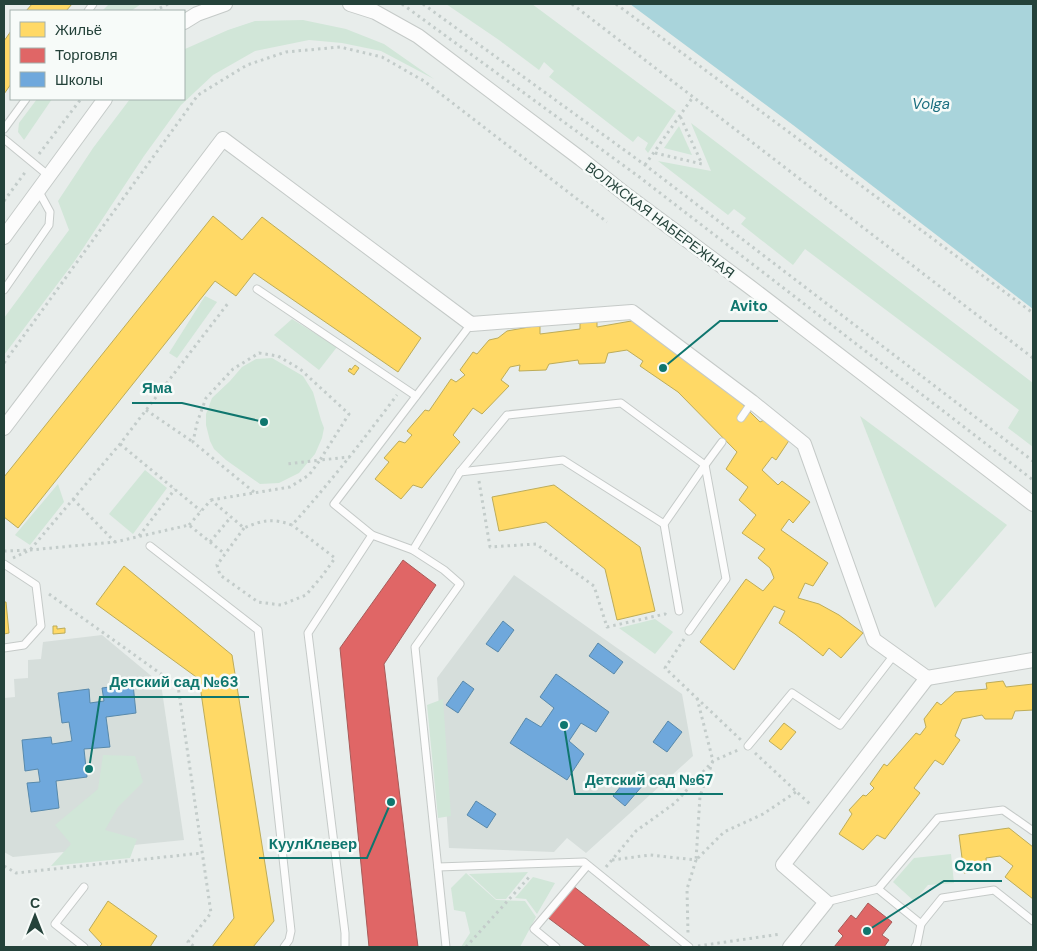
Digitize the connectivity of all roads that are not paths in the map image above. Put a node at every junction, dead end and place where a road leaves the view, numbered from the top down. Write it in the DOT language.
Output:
graph roads {
  1 [pos="225,4"];
  2 [pos="350,4"];
  3 [pos="185,21"];
  4 [pos="25,100"];
  5 [pos="104,100"];
  6 [pos="4,129"];
  7 [pos="4,139"];
  8 [pos="49,176"];
  9 [pos="38,190"];
  10 [pos="4,237"];
  11 [pos="257,289"];
  12 [pos="4,290"];
  13 [pos="472,324"];
  14 [pos="416,396"];
  15 [pos="752,402"];
  16 [pos="741,418"];
  17 [pos="4,428"];
  18 [pos="722,442"];
  19 [pos="705,465"];
  20 [pos="460,472"];
  21 [pos="1033,504"];
  22 [pos="664,524"];
  23 [pos="372,536"];
  24 [pos="150,546"];
  25 [pos="413,550"];
  26 [pos="4,564"];
  27 [pos="679,611"];
  28 [pos="689,631"];
  29 [pos="4,648"];
  30 [pos="894,655"];
  31 [pos="1033,660"];
  32 [pos="927,678"];
  33 [pos="748,746"];
  34 [pos="1033,831"];
  35 [pos="587,866"];
  36 [pos="438,868"];
  37 [pos="84,887"];
  38 [pos="878,889"];
  39 [pos="826,902"];
  40 [pos="1033,921"];
  41 [pos="922,924"];
  42 [pos="84,947"];
  43 [pos="284,947"];
  44 [pos="345,947"];
  45 [pos="446,947"];
  46 [pos="556,947"];
  47 [pos="689,947"];
  48 [pos="790,947"];
  49 [pos="915,947"];
  1 -- 3 [label="street"];
  2 -- 21 [label="street, ВОЛЖСКАЯ НАБЕРЕЖНАЯ"];
  4 -- 6 [label="lane"];
  5 -- 8 [label="street"];
  7 -- 8 [label="lane"];
  8 -- 9 [label="street"];
  9 -- 10 [label="street"];
  9 -- 12 [label="lane"];
  11 -- 14 [label="lane"];
  13 -- 14 [label="lane"];
  13 -- 15 [label="street"];
  13 -- 17 [label="street"];
  14 -- 23 [label="lane"];
  15 -- 16 [label="lane"];
  15 -- 30 [label="street"];
  18 -- 19 [label="lane"];
  19 -- 20 [label="lane"];
  19 -- 22 [label="lane"];
  19 -- 28 [label="lane"];
  20 -- 22 [label="lane"];
  20 -- 25 [label="lane"];
  22 -- 27 [label="lane"];
  23 -- 25 [label="lane"];
  23 -- 44 [label="lane"];
  24 -- 43 [label="lane"];
  25 -- 36 [label="lane"];
  26 -- 29 [label="lane"];
  30 -- 32 [label="street"];
  30 -- 33 [label="lane"];
  31 -- 32 [label="street"];
  32 -- 39 [label="street"];
  34 -- 38 [label="lane"];
  35 -- 36 [label="lane"];
  35 -- 46 [label="lane"];
  35 -- 47 [label="lane"];
  36 -- 45 [label="lane"];
  37 -- 42 [label="lane"];
  38 -- 39 [label="lane"];
  38 -- 41 [label="lane"];
  39 -- 48 [label="street"];
  40 -- 41 [label="lane"];
  41 -- 49 [label="lane"];
}
